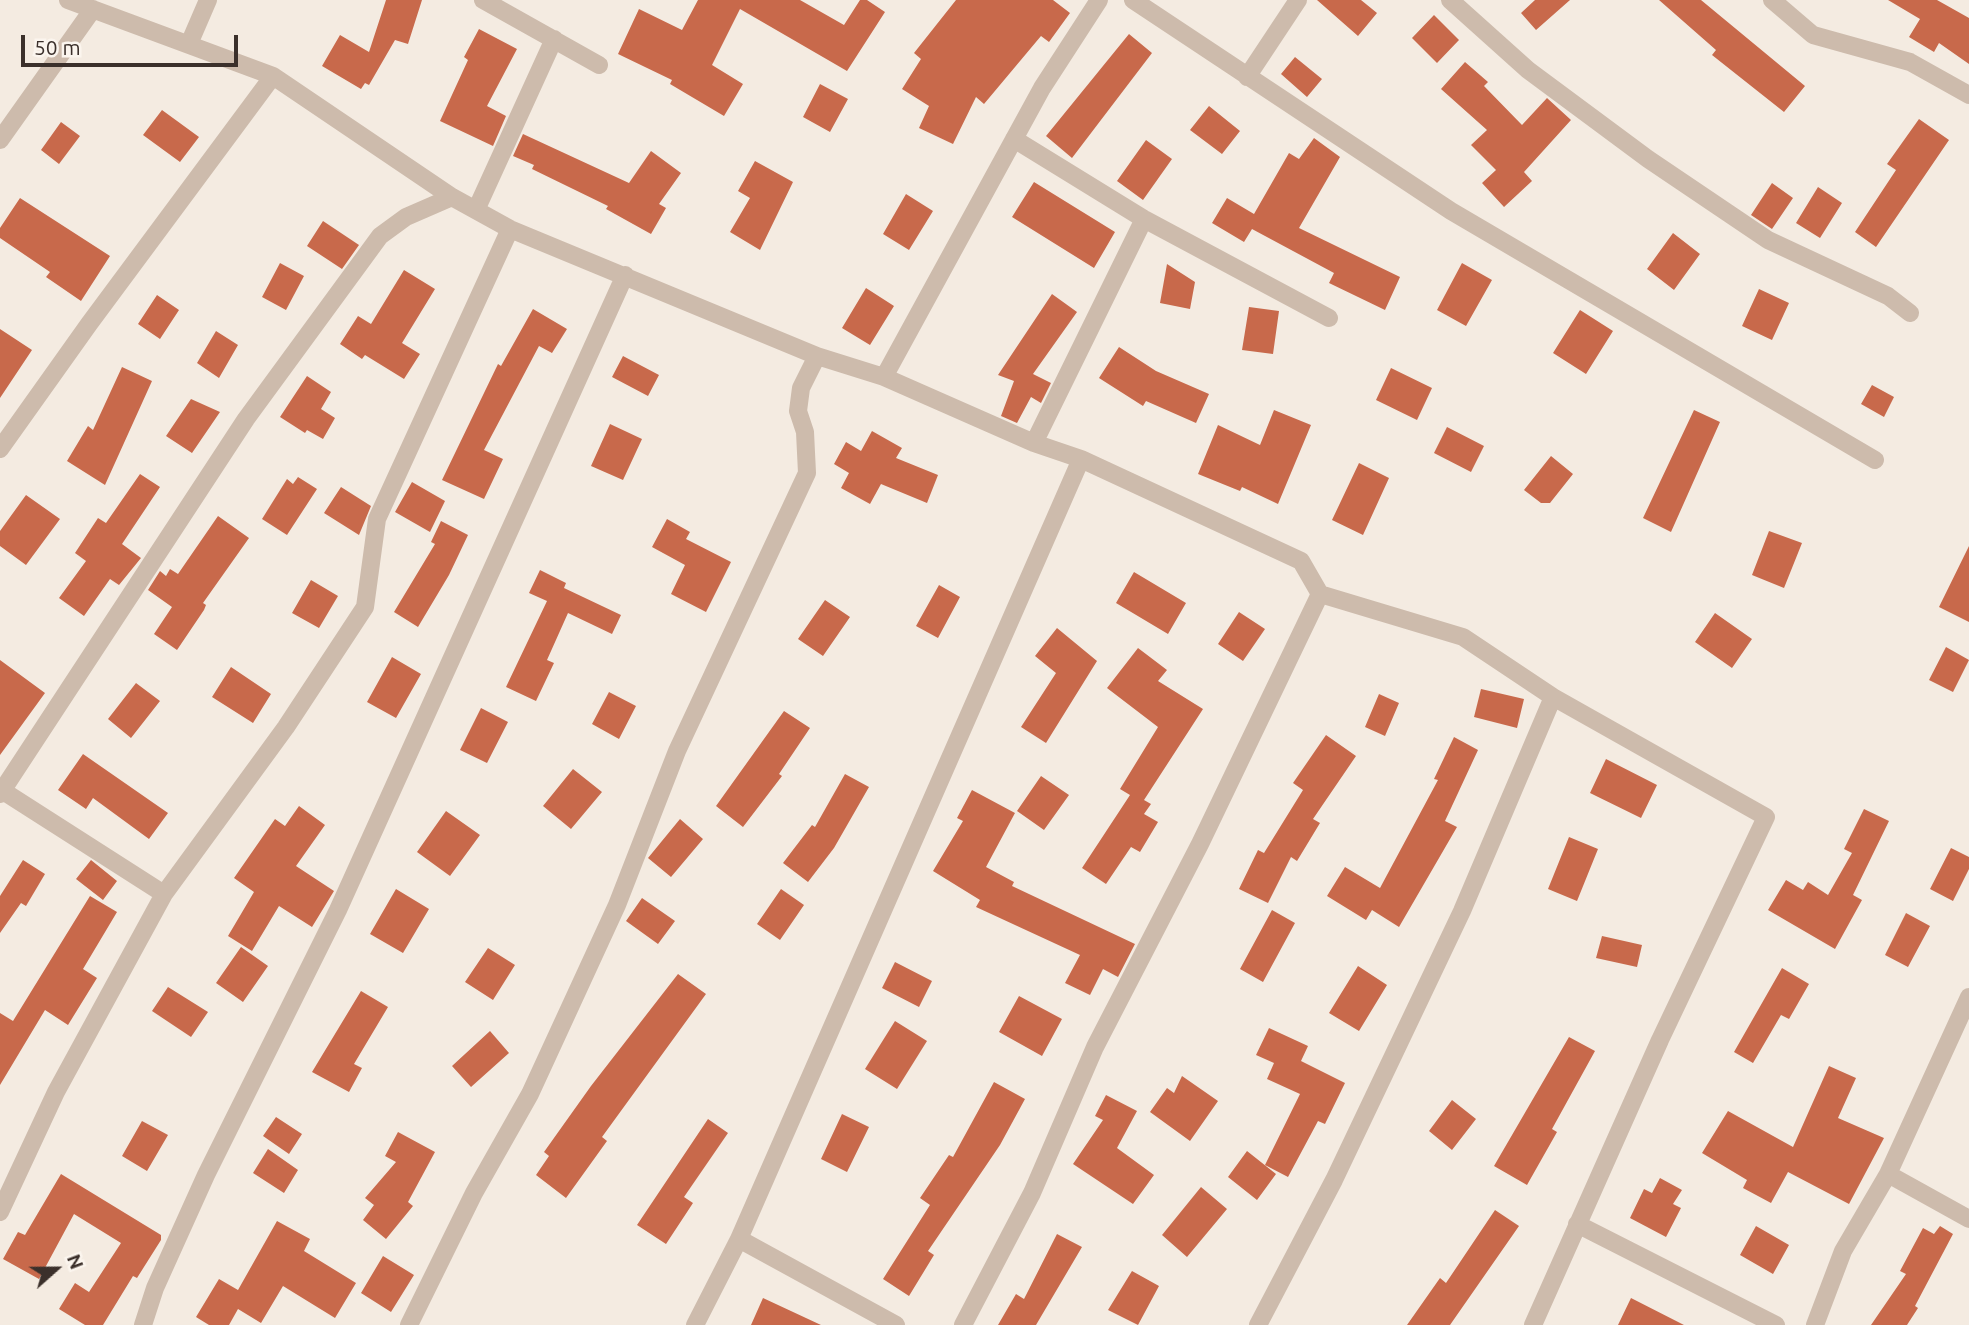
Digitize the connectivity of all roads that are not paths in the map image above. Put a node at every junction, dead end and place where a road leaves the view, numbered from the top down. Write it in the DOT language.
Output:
graph roads {
  1 [pos="68,0"];
  2 [pos="208,0"];
  3 [pos="483,0"];
  4 [pos="1099,0"];
  5 [pos="1133,0"];
  6 [pos="1298,0"];
  7 [pos="1450,0"];
  8 [pos="1772,0"];
  9 [pos="93,9"];
  10 [pos="554,40"];
  11 [pos="188,44"];
  12 [pos="599,65"];
  13 [pos="273,76"];
  14 [pos="1247,77"];
  15 [pos="1969,95"];
  16 [pos="1014,139"];
  17 [pos="0,140"];
  18 [pos="452,197"];
  19 [pos="476,211"];
  20 [pos="1144,219"];
  21 [pos="510,229"];
  22 [pos="625,275"];
  23 [pos="1910,313"];
  24 [pos="1329,318"];
  25 [pos="817,356"];
  26 [pos="884,377"];
  27 [pos="1034,443"];
  28 [pos="0,449"];
  29 [pos="1081,459"];
  30 [pos="1875,460"];
  31 [pos="1320,594"];
  32 [pos="1553,697"];
  33 [pos="1,792"];
  34 [pos="164,894"];
  35 [pos="1969,997"];
  36 [pos="1888,1174"];
  37 [pos="0,1212"];
  38 [pos="1969,1219"];
  39 [pos="1577,1224"];
  40 [pos="739,1239"];
  41 [pos="143,1325"];
  42 [pos="409,1325"];
  43 [pos="695,1325"];
  44 [pos="896,1325"];
  45 [pos="963,1325"];
  46 [pos="1258,1325"];
  47 [pos="1533,1325"];
  48 [pos="1776,1325"];
  49 [pos="1815,1325"];
  1 -- 9 [label="street"];
  2 -- 11 [label="street"];
  3 -- 10 [label="street"];
  4 -- 16 [label="street"];
  5 -- 14 [label="street"];
  6 -- 14 [label="street"];
  7 -- 23 [label="street"];
  8 -- 15 [label="street"];
  9 -- 11 [label="street"];
  9 -- 17 [label="street"];
  10 -- 12 [label="street"];
  10 -- 19 [label="street"];
  11 -- 13 [label="street"];
  13 -- 18 [label="street"];
  13 -- 28 [label="street"];
  14 -- 30 [label="street"];
  16 -- 20 [label="street"];
  16 -- 26 [label="street"];
  18 -- 19 [label="street"];
  18 -- 33 [label="street"];
  19 -- 21 [label="street"];
  20 -- 24 [label="street"];
  20 -- 27 [label="street"];
  21 -- 22 [label="street"];
  21 -- 34 [label="street"];
  22 -- 25 [label="street"];
  22 -- 41 [label="street"];
  25 -- 26 [label="street"];
  25 -- 42 [label="street"];
  26 -- 27 [label="street"];
  27 -- 29 [label="street"];
  29 -- 31 [label="street"];
  29 -- 40 [label="street"];
  31 -- 32 [label="street"];
  31 -- 45 [label="street"];
  32 -- 39 [label="street"];
  32 -- 46 [label="street"];
  33 -- 34 [label="street"];
  34 -- 37 [label="street"];
  35 -- 36 [label="street"];
  36 -- 38 [label="street"];
  36 -- 49 [label="street"];
  39 -- 47 [label="street"];
  39 -- 48 [label="street"];
  40 -- 43 [label="street"];
  40 -- 44 [label="street"];
}
